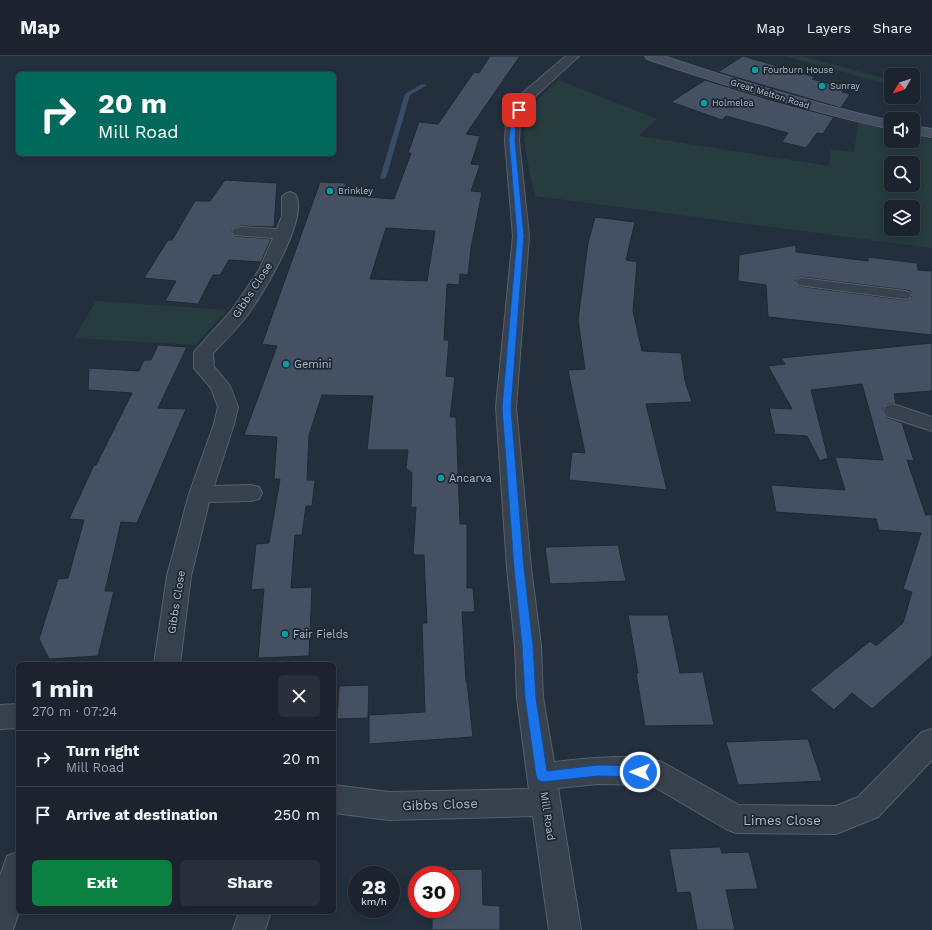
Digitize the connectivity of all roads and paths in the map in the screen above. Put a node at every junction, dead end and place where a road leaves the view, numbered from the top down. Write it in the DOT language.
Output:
graph roads {
  1 [pos="573,56"];
  2 [pos="651,56"];
  3 [pos="884,123"];
  4 [pos="920,131"];
  5 [pos="932,133"];
  6 [pos="290,197"];
  7 [pos="240,232"];
  8 [pos="284,234"];
  9 [pos="802,282"];
  10 [pos="904,294"];
  11 [pos="893,411"];
  12 [pos="932,424"];
  13 [pos="200,494"];
  14 [pos="251,494"];
  15 [pos="167,662"];
  16 [pos="16,716"];
  17 [pos="0,717"];
  18 [pos="932,741"];
  19 [pos="544,789"];
  20 [pos="336,799"];
  21 [pos="16,873"];
  22 [pos="254,914"];
  23 [pos="0,924"];
  24 [pos="249,930"];
  25 [pos="564,930"];
  1 -- 19 [label="street, Mill Road"];
  2 -- 3 [label="street, Great Melton Road"];
  4 -- 5 [label="street"];
  6 -- 8 [label="street, Gibbs Close"];
  7 -- 8 [label="street"];
  8 -- 13 [label="street, Gibbs Close"];
  9 -- 10 [label="lane"];
  11 -- 12 [label="street"];
  13 -- 14 [label="street"];
  13 -- 15 [label="street, Gibbs Close"];
  16 -- 17 [label="street"];
  18 -- 19 [label="street, Limes Close"];
  19 -- 20 [label="street, Gibbs Close"];
  19 -- 25 [label="street, Mill Road"];
  21 -- 23 [label="street"];
  22 -- 24 [label="street"];
}
